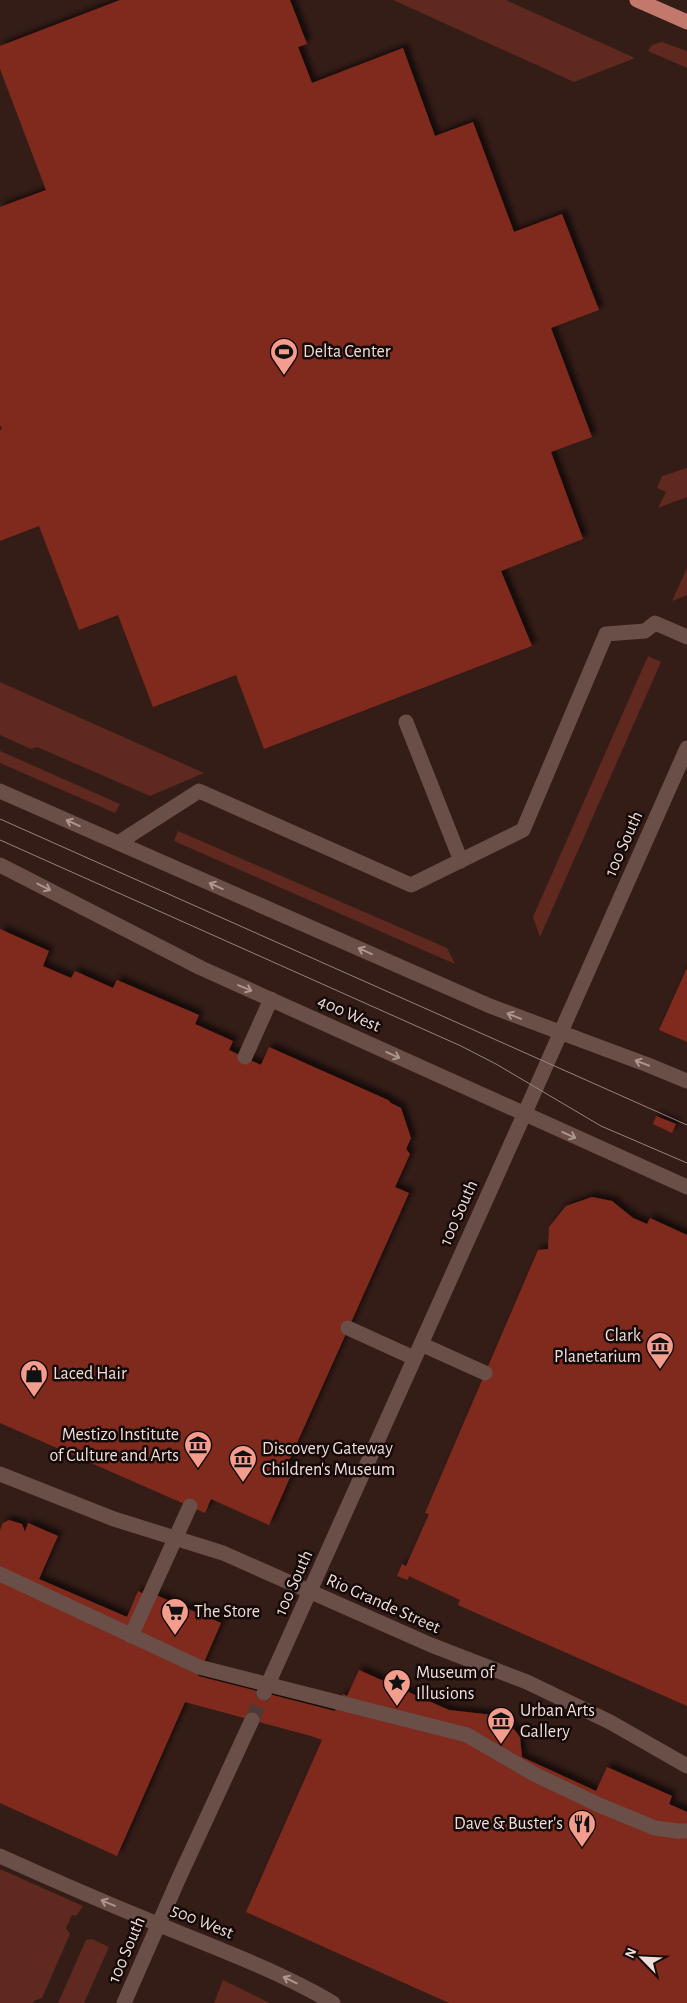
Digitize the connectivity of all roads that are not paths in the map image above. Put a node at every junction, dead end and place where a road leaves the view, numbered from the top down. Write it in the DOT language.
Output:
graph roads {
  1 [pos="638,0"];
  2 [pos="687,22"];
  3 [pos="687,637"];
  4 [pos="406,722"];
  5 [pos="687,748"];
  6 [pos="684,766"];
  7 [pos="0,790"];
  8 [pos="118,843"];
  9 [pos="460,861"];
  10 [pos="0,865"];
  11 [pos="271,999"];
  12 [pos="560,1033"];
  13 [pos="245,1057"];
  14 [pos="687,1081"];
  15 [pos="524,1114"];
  16 [pos="687,1187"];
  17 [pos="348,1328"];
  18 [pos="421,1344"];
  19 [pos="414,1358"];
  20 [pos="485,1373"];
  21 [pos="0,1474"];
  22 [pos="190,1506"];
  23 [pos="0,1574"];
  24 [pos="310,1592"];
  25 [pos="131,1636"];
  26 [pos="264,1693"];
  27 [pos="252,1720"];
  28 [pos="687,1766"];
  29 [pos="687,1831"];
  30 [pos="0,1856"];
  31 [pos="158,1924"];
  32 [pos="124,2003"];
  33 [pos="333,2003"];
  1 -- 2 [label="main road"];
  3 -- 9 [label="street"];
  4 -- 9 [label="street"];
  5 -- 6 [label="street, 100 South"];
  6 -- 12 [label="street, 100 South"];
  8 -- 7 [label="street, one-way"];
  8 -- 9 [label="street"];
  12 -- 8 [label="street, one-way"];
  10 -- 11 [label="street, 400 West, one-way"];
  11 -- 13 [label="street"];
  11 -- 15 [label="street, 400 West, one-way"];
  14 -- 12 [label="street, one-way"];
  12 -- 15 [label="street, 100 South"];
  15 -- 16 [label="street, 400 West, one-way"];
  15 -- 18 [label="street, 100 South"];
  17 -- 19 [label="street"];
  18 -- 19 [label="street, 100 South"];
  18 -- 20 [label="street"];
  19 -- 24 [label="street, 100 South"];
  21 -- 24 [label="street, Rio Grande Street"];
  22 -- 25 [label="street"];
  23 -- 25 [label="street"];
  24 -- 26 [label="street, 100 South"];
  24 -- 28 [label="street, Rio Grande Street"];
  25 -- 29 [label="street"];
  27 -- 31 [label="street, 100 South"];
  31 -- 30 [label="street, 500 West, one-way"];
  31 -- 32 [label="street, 100 South"];
  33 -- 31 [label="street, 500 West, one-way"];
}
